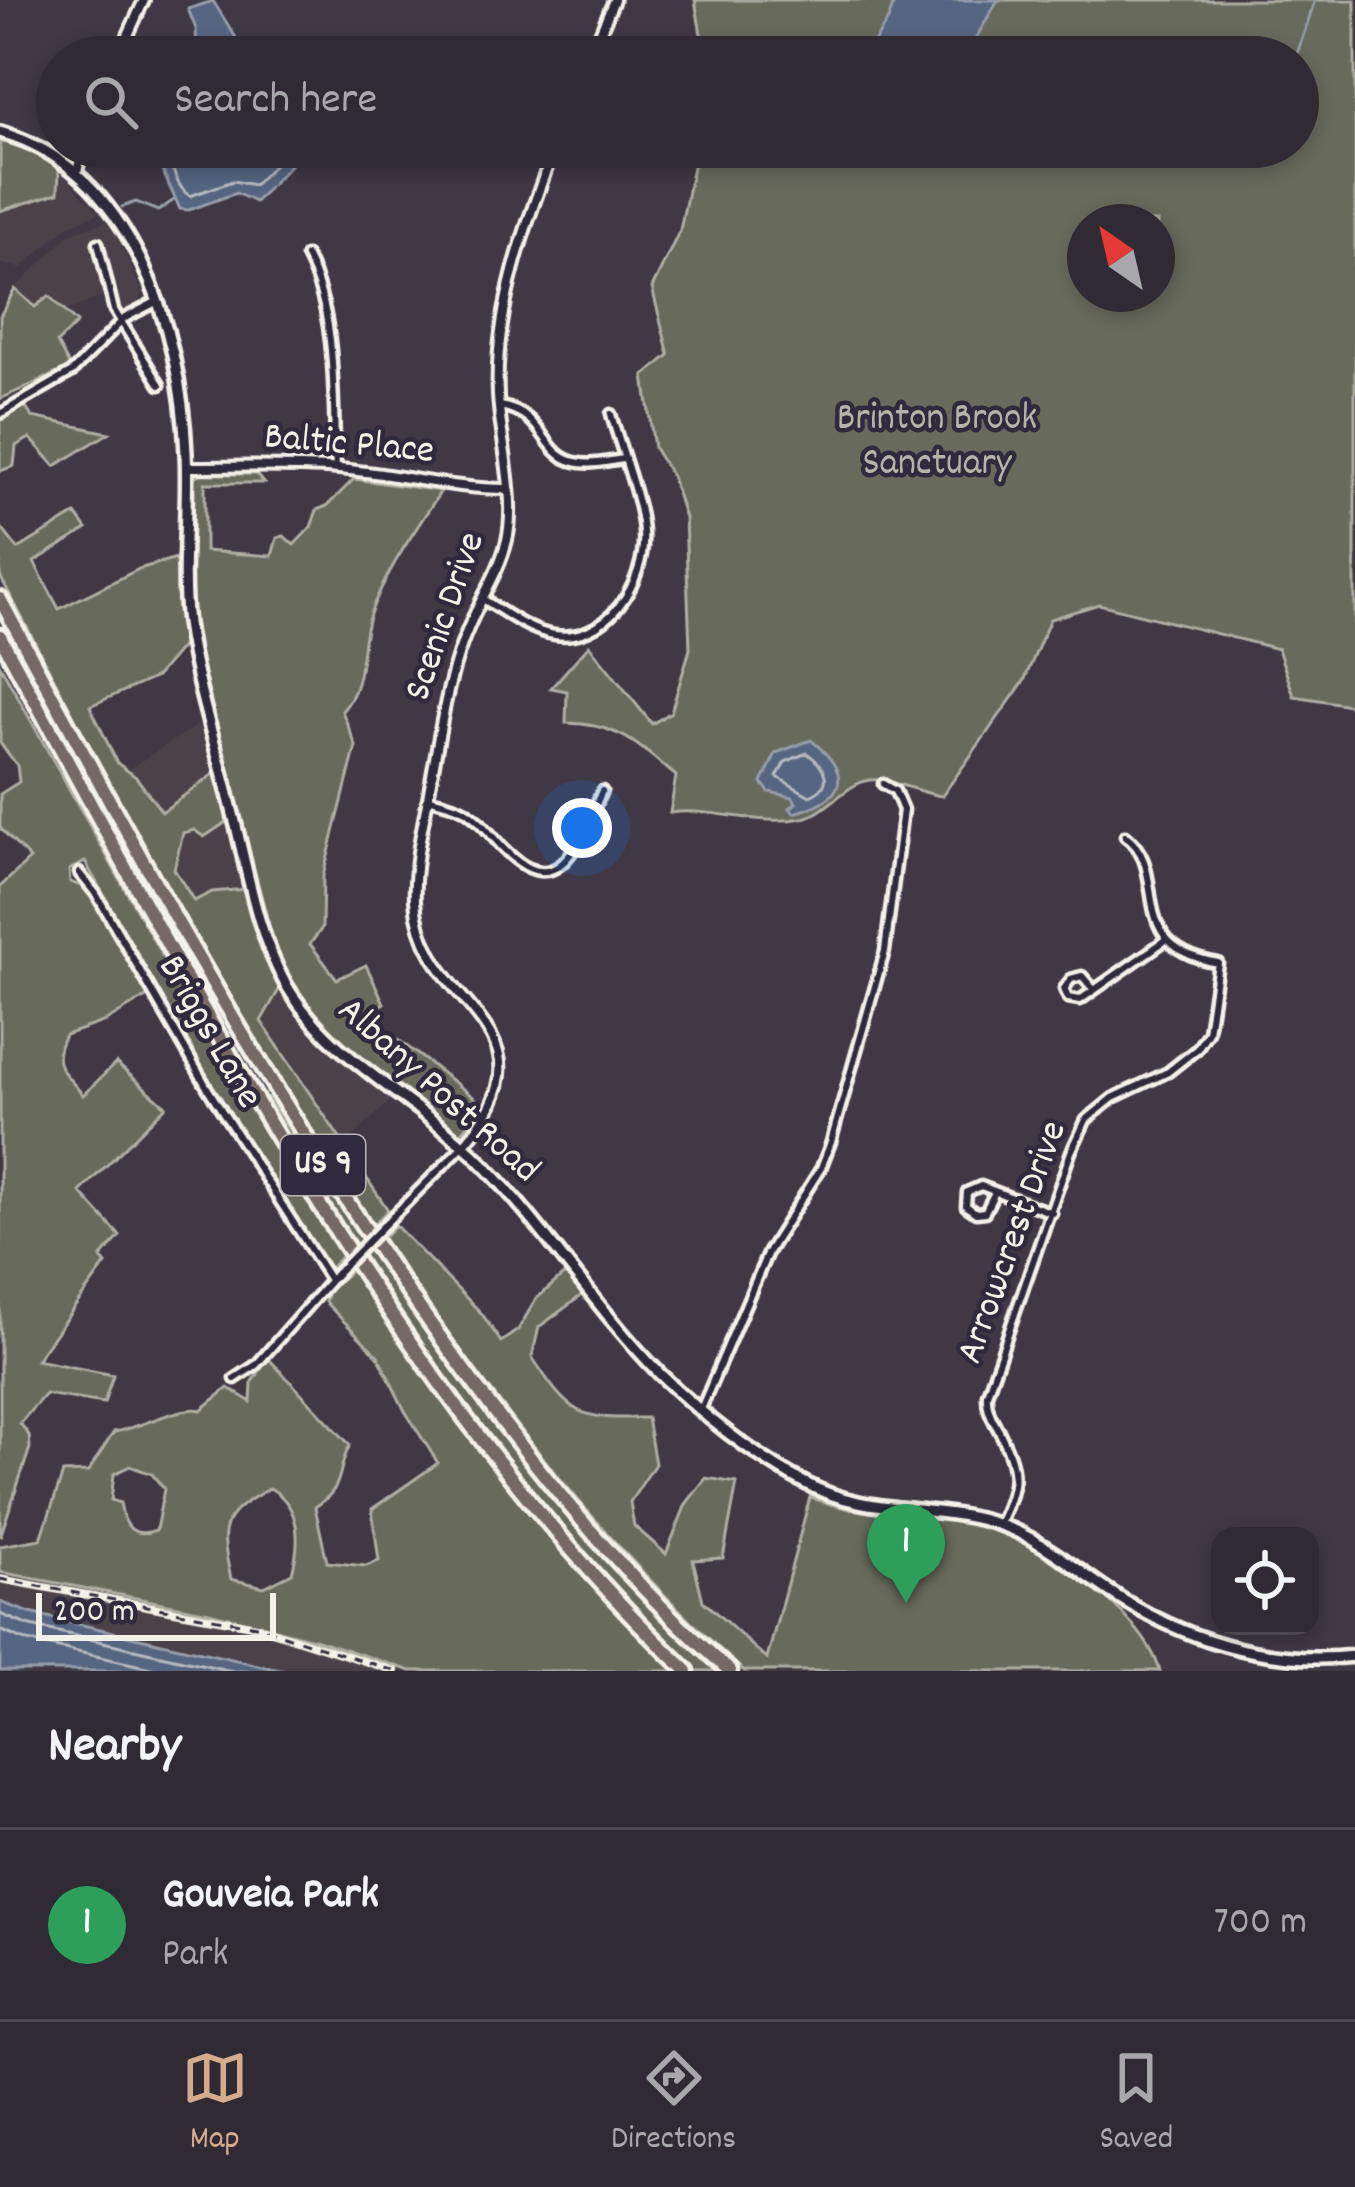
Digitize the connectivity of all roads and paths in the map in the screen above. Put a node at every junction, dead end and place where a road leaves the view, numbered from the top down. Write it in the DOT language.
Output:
graph roads {
  1 [pos="144,0"];
  2 [pos="614,0"];
  3 [pos="128,36"];
  4 [pos="599,36"];
  5 [pos="0,132"];
  6 [pos="36,147"];
  7 [pos="73,168"];
  8 [pos="78,168"];
  9 [pos="548,168"];
  10 [pos="77,171"];
  11 [pos="98,243"];
  12 [pos="306,256"];
  13 [pos="155,302"];
  14 [pos="121,323"];
  15 [pos="160,385"];
  16 [pos="500,406"];
  17 [pos="0,414"];
  18 [pos="611,414"];
  19 [pos="623,459"];
  20 [pos="187,467"];
  21 [pos="336,469"];
  22 [pos="506,489"];
  23 [pos="0,599"];
  24 [pos="483,599"];
  25 [pos="0,636"];
  26 [pos="883,784"];
  27 [pos="602,791"];
  28 [pos="428,798"];
  29 [pos="1125,836"];
  30 [pos="80,873"];
  31 [pos="1166,940"];
  32 [pos="1094,990"];
  33 [pos="463,1146"];
  34 [pos="995,1192"];
  35 [pos="1052,1213"];
  36 [pos="330,1280"];
  37 [pos="235,1379"];
  38 [pos="701,1409"];
  39 [pos="999,1524"];
  40 [pos="1355,1656"];
  41 [pos="687,1671"];
  42 [pos="730,1671"];
  1 -- 3 [label="street"];
  2 -- 4 [label="street"];
  5 -- 6 [label="main road, Albany Post Road"];
  7 -- 10 [label="main road, Albany Post Road"];
  8 -- 10 [label="street"];
  9 -- 16 [label="street, Scenic Drive"];
  10 -- 13 [label="main road, Albany Post Road"];
  11 -- 14 [label="street"];
  12 -- 21 [label="street"];
  13 -- 14 [label="street"];
  13 -- 20 [label="main road, Albany Post Road"];
  14 -- 15 [label="street"];
  14 -- 17 [label="street"];
  16 -- 19 [label="street"];
  16 -- 22 [label="street, Scenic Drive"];
  18 -- 19 [label="street"];
  19 -- 24 [label="street"];
  20 -- 21 [label="street, Baltic Place"];
  20 -- 33 [label="main road, Albany Post Road"];
  21 -- 22 [label="street, Baltic Place"];
  22 -- 24 [label="street, Scenic Drive"];
  23 -- 42 [label="highway, US 9"];
  24 -- 28 [label="street, Scenic Drive"];
  25 -- 41 [label="highway, US 9"];
  26 -- 38 [label="street"];
  27 -- 28 [label="street"];
  28 -- 33 [label="street, Scenic Drive"];
  29 -- 31 [label="street"];
  30 -- 36 [label="street, Briggs Lane"];
  31 -- 32 [label="street"];
  31 -- 35 [label="street, Arrowcrest Drive"];
  32 -- 32 [label="street"];
  33 -- 36 [label="street, bridge"];
  33 -- 38 [label="main road, Albany Post Road"];
  34 -- 34 [label="street"];
  34 -- 35 [label="street"];
  35 -- 39 [label="street, Arrowcrest Drive"];
  36 -- 37 [label="street"];
  38 -- 39 [label="main road, Albany Post Road"];
  39 -- 40 [label="main road, Albany Post Road"];
}
